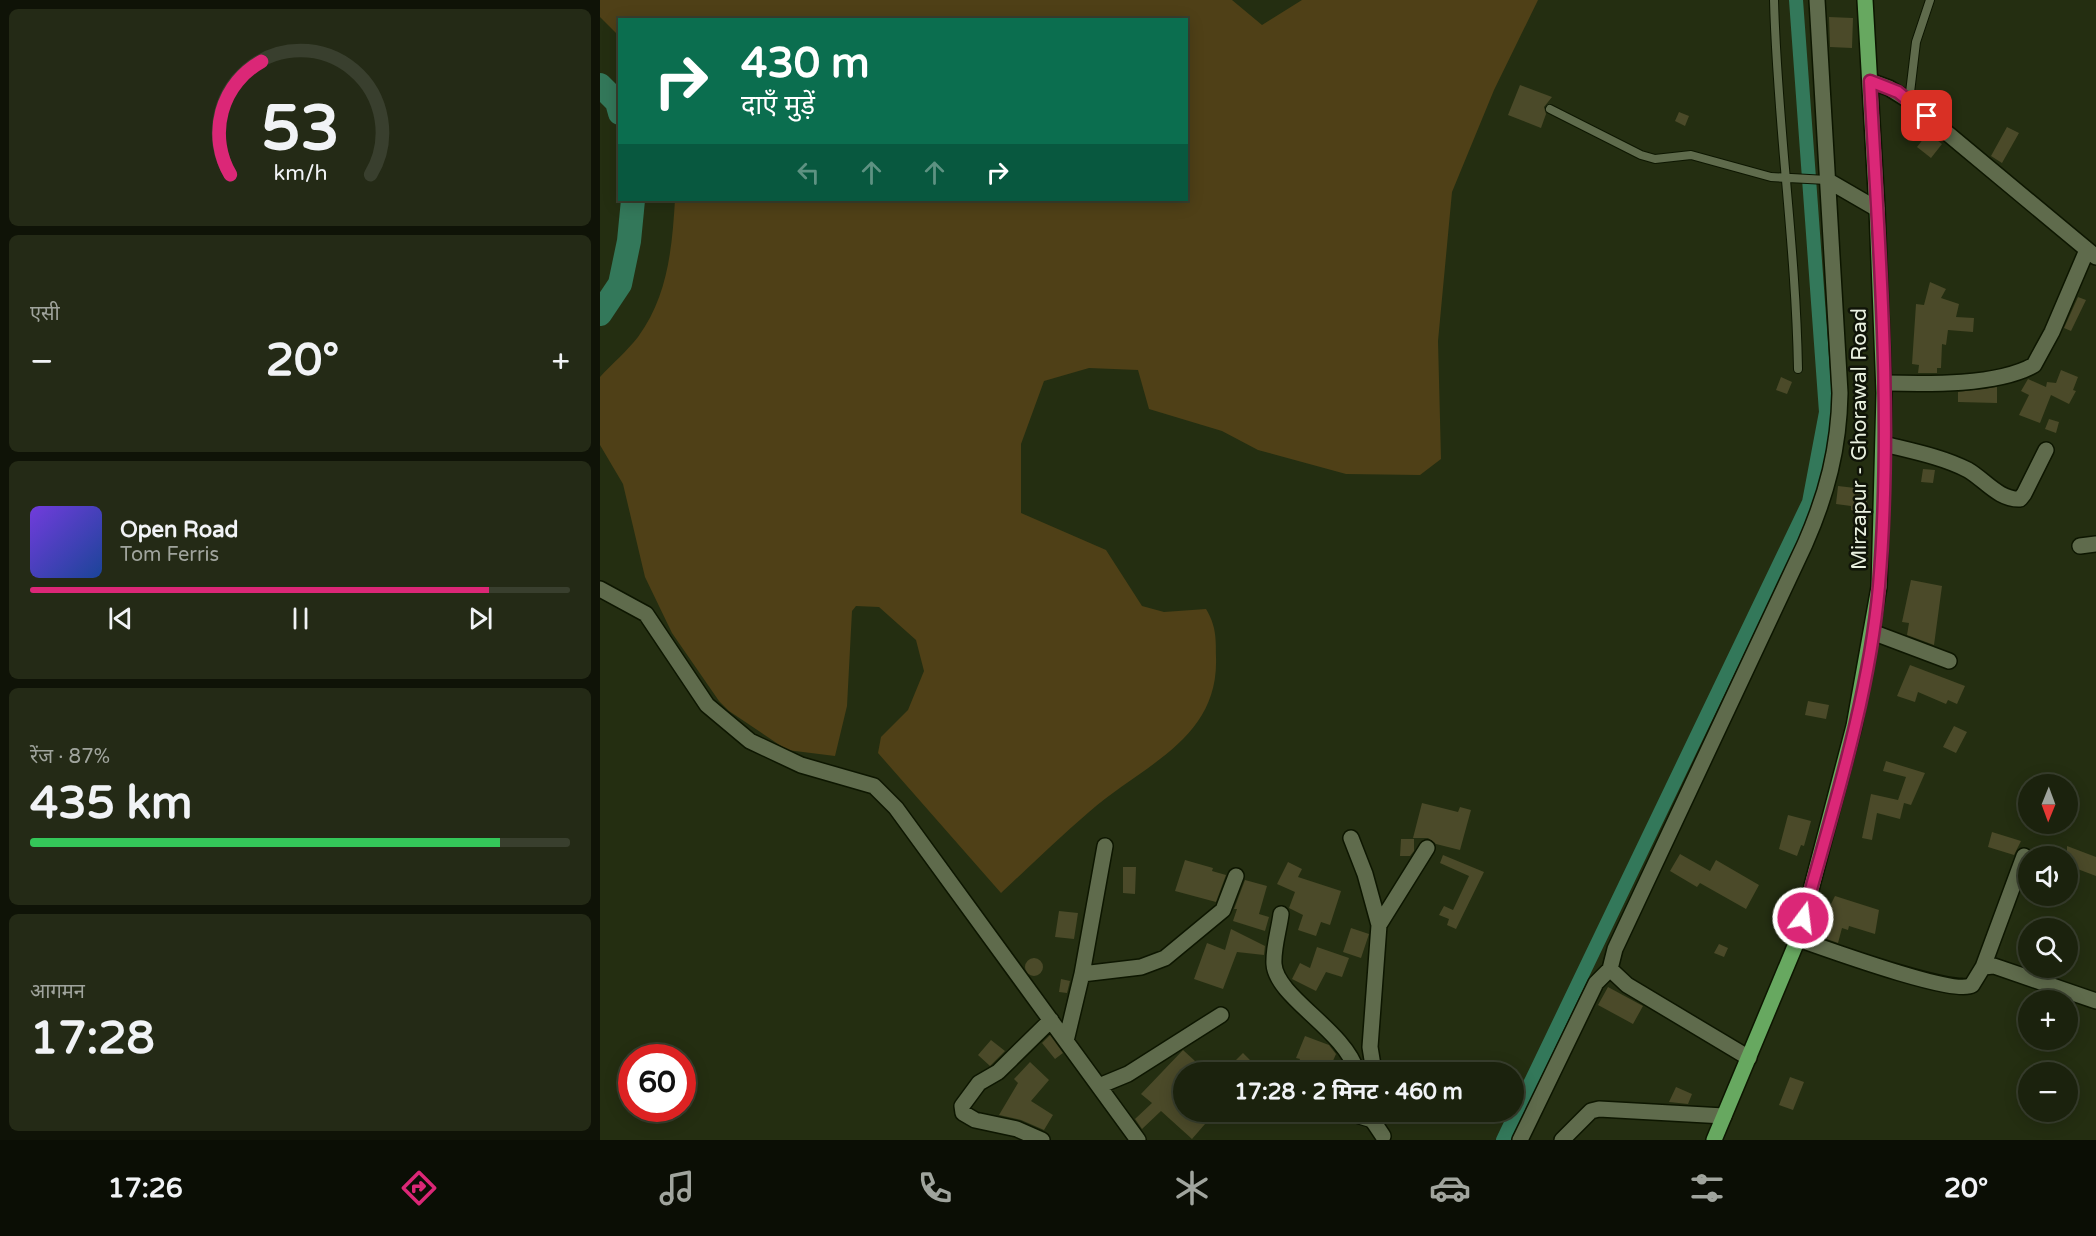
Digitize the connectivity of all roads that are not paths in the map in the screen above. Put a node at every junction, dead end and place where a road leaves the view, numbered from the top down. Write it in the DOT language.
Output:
graph roads {
  1 [pos="1774,0"];
  2 [pos="1817,0"];
  3 [pos="1865,0"];
  4 [pos="1930,0"];
  5 [pos="1870,81"];
  6 [pos="1909,101"];
  7 [pos="1551,109"];
  8 [pos="1791,179"];
  9 [pos="1824,179"];
  10 [pos="1877,208"];
  11 [pos="2092,254"];
  12 [pos="1798,369"];
  13 [pos="1884,383"];
  14 [pos="1884,444"];
  15 [pos="2046,450"];
  16 [pos="2096,544"];
  17 [pos="2080,546"];
  18 [pos="600,589"];
  19 [pos="1872,632"];
  20 [pos="1949,661"];
  21 [pos="1351,838"];
  22 [pos="1105,846"];
  23 [pos="1426,848"];
  24 [pos="2018,871"];
  25 [pos="1236,876"];
  26 [pos="1281,914"];
  27 [pos="1379,925"];
  28 [pos="1798,939"];
  29 [pos="1983,967"];
  30 [pos="1610,969"];
  31 [pos="1082,974"];
  32 [pos="2096,1001"];
  33 [pos="1221,1016"];
  34 [pos="1051,1020"];
  35 [pos="1066,1041"];
  36 [pos="1749,1058"];
  37 [pos="1353,1062"];
  38 [pos="1372,1062"];
  39 [pos="1099,1086"];
  40 [pos="1724,1116"];
  41 [pos="1042,1140"];
  42 [pos="1138,1140"];
  43 [pos="1520,1140"];
  44 [pos="1562,1140"];
  45 [pos="1714,1140"];
  1 -- 8 [label="lane"];
  2 -- 9 [label="street"];
  3 -- 5 [label="main road, Mirzapur - Ghorawal Road"];
  4 -- 6 [label="lane"];
  5 -- 6 [label="street"];
  5 -- 10 [label="main road, Mirzapur - Ghorawal Road"];
  6 -- 11 [label="street"];
  7 -- 8 [label="lane"];
  8 -- 9 [label="lane"];
  8 -- 12 [label="lane"];
  9 -- 10 [label="street"];
  9 -- 30 [label="street"];
  10 -- 13 [label="main road, Mirzapur - Ghorawal Road"];
  11 -- 13 [label="street"];
  13 -- 14 [label="main road, Mirzapur - Ghorawal Road"];
  14 -- 15 [label="street"];
  14 -- 19 [label="main road, Mirzapur - Ghorawal Road"];
  16 -- 17 [label="street"];
  18 -- 34 [label="street"];
  19 -- 20 [label="street"];
  19 -- 28 [label="main road, Mirzapur - Ghorawal Road"];
  21 -- 27 [label="street"];
  22 -- 31 [label="street"];
  23 -- 27 [label="street"];
  24 -- 29 [label="street"];
  25 -- 31 [label="street"];
  26 -- 37 [label="street"];
  27 -- 38 [label="street"];
  28 -- 29 [label="street"];
  28 -- 36 [label="main road, Mirzapur - Ghorawal Road"];
  29 -- 32 [label="street"];
  30 -- 36 [label="street"];
  30 -- 43 [label="street"];
  31 -- 35 [label="street"];
  33 -- 39 [label="street"];
  34 -- 35 [label="street"];
  34 -- 41 [label="street"];
  35 -- 39 [label="street"];
  36 -- 40 [label="main road, Mirzapur - Ghorawal Road"];
  39 -- 42 [label="street"];
  40 -- 44 [label="street"];
  40 -- 45 [label="main road, Mirzapur - Ghorawal Road"];
}
